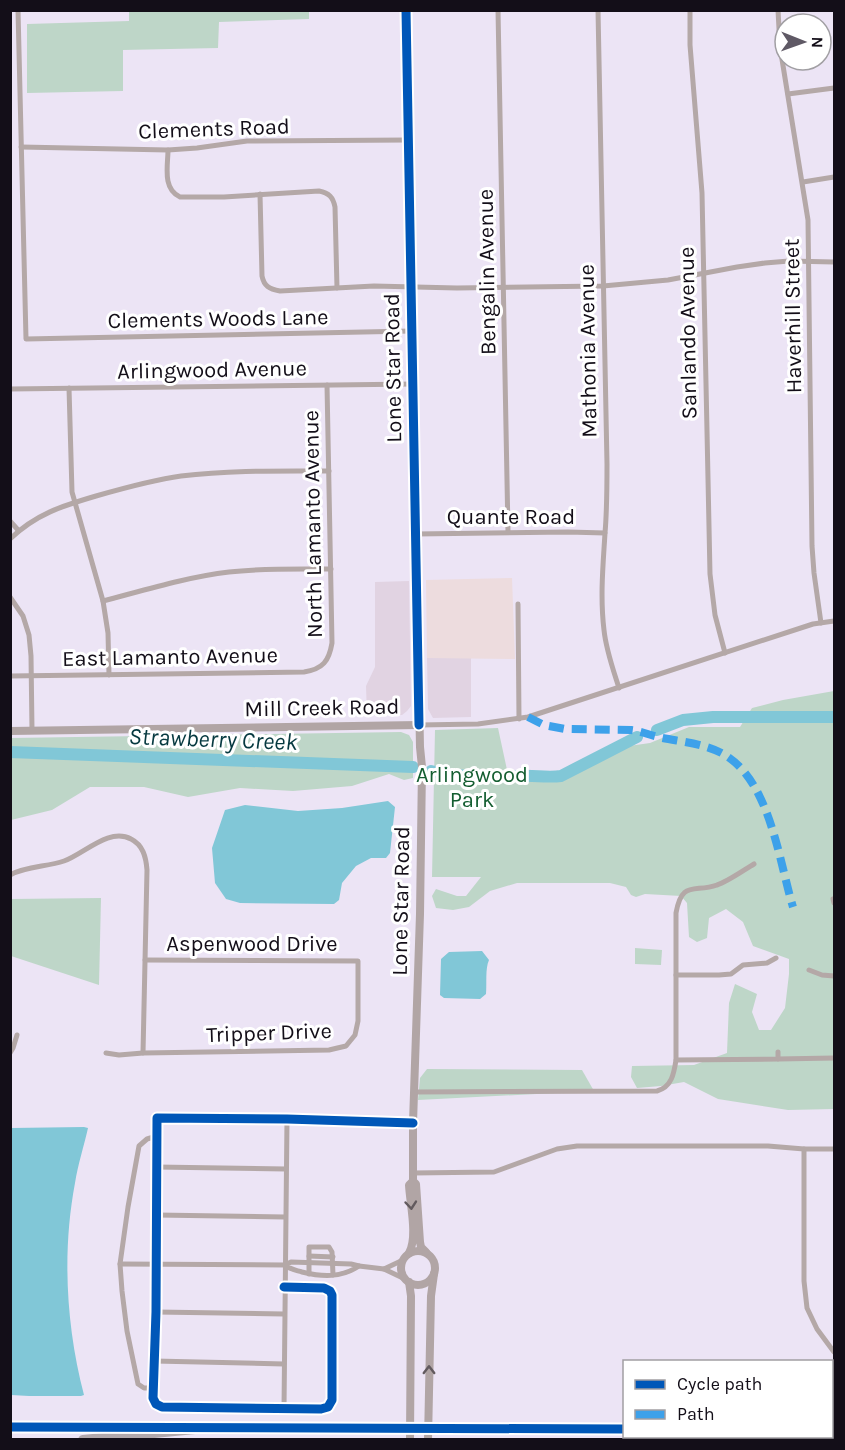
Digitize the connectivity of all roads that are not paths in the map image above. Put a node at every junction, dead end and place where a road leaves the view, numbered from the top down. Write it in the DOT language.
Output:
graph roads {
  1 [pos="18,10"];
  2 [pos="406,10"];
  3 [pos="498,10"];
  4 [pos="598,10"];
  5 [pos="690,10"];
  6 [pos="778,10"];
  7 [pos="834,88"];
  8 [pos="788,94"];
  9 [pos="408,140"];
  10 [pos="21,147"];
  11 [pos="168,150"];
  12 [pos="834,177"];
  13 [pos="803,182"];
  14 [pos="260,194"];
  15 [pos="810,262"];
  16 [pos="834,262"];
  17 [pos="704,273"];
  18 [pos="411,286"];
  19 [pos="603,286"];
  20 [pos="503,287"];
  21 [pos="337,288"];
  22 [pos="412,332"];
  23 [pos="413,384"];
  24 [pos="327,385"];
  25 [pos="69,388"];
  26 [pos="10,389"];
  27 [pos="329,471"];
  28 [pos="74,503"];
  29 [pos="10,521"];
  30 [pos="19,531"];
  31 [pos="508,532"];
  32 [pos="416,534"];
  33 [pos="605,534"];
  34 [pos="10,539"];
  35 [pos="331,569"];
  36 [pos="10,597"];
  37 [pos="103,601"];
  38 [pos="518,604"];
  39 [pos="834,621"];
  40 [pos="821,623"];
  41 [pos="725,653"];
  42 [pos="326,661"];
  43 [pos="108,675"];
  44 [pos="10,676"];
  45 [pos="31,676"];
  46 [pos="619,688"];
  47 [pos="519,719"];
  48 [pos="419,725"];
  49 [pos="10,730"];
  50 [pos="32,730"];
  51 [pos="754,864"];
  52 [pos="10,875"];
  53 [pos="776,958"];
  54 [pos="145,960"];
  55 [pos="358,961"];
  56 [pos="808,970"];
  57 [pos="676,975"];
  58 [pos="834,976"];
  59 [pos="17,1035"];
  60 [pos="10,1053"];
  61 [pos="106,1053"];
  62 [pos="143,1053"];
  63 [pos="834,1058"];
  64 [pos="676,1060"];
  65 [pos="414,1092"];
  66 [pos="287,1119"];
  67 [pos="413,1123"];
  68 [pos="157,1136"];
  69 [pos="804,1149"];
  70 [pos="834,1149"];
  71 [pos="156,1167"];
  72 [pos="286,1169"];
  73 [pos="413,1177"];
  74 [pos="156,1215"];
  75 [pos="285,1217"];
  76 [pos="426,1252"];
  77 [pos="409,1253"];
  78 [pos="309,1259"];
  79 [pos="333,1260"];
  80 [pos="403,1260"];
  81 [pos="120,1264"];
  82 [pos="155,1264"];
  83 [pos="285,1265"];
  84 [pos="359,1266"];
  85 [pos="384,1269"];
  86 [pos="309,1274"];
  87 [pos="434,1274"];
  88 [pos="333,1275"];
  89 [pos="408,1281"];
  90 [pos="284,1287"];
  91 [pos="156,1312"];
  92 [pos="284,1314"];
  93 [pos="834,1352"];
  94 [pos="154,1361"];
  95 [pos="284,1364"];
  96 [pos="153,1388"];
  97 [pos="284,1409"];
  98 [pos="10,1427"];
  99 [pos="205,1428"];
  100 [pos="410,1429"];
  101 [pos="428,1429"];
  102 [pos="623,1429"];
  103 [pos="782,1438"];
  104 [pos="83,1440"];
  105 [pos="410,1440"];
  106 [pos="428,1440"];
  107 [pos="807,1440"];
  1 -- 10 [label="street"];
  2 -- 9 [label="street, Lone Star Road"];
  3 -- 20 [label="street, Bengalin Avenue"];
  4 -- 19 [label="street, Mathonia Avenue"];
  5 -- 17 [label="street, Sanlando Avenue"];
  6 -- 8 [label="street, Haverhill Street"];
  7 -- 8 [label="street"];
  8 -- 13 [label="street, Haverhill Street"];
  9 -- 11 [label="street, Clements Road"];
  9 -- 18 [label="street, Lone Star Road"];
  10 -- 11 [label="street, Clements Road"];
  10 -- 22 [label="street, Clements Woods Lane"];
  11 -- 14 [label="street"];
  12 -- 13 [label="street"];
  13 -- 15 [label="street, Haverhill Street"];
  14 -- 21 [label="street"];
  14 -- 21 [label="street"];
  15 -- 16 [label="street"];
  15 -- 17 [label="street"];
  15 -- 40 [label="street, Haverhill Street"];
  17 -- 19 [label="street"];
  17 -- 41 [label="street, Sanlando Avenue"];
  18 -- 20 [label="street"];
  18 -- 21 [label="street"];
  18 -- 22 [label="street, Lone Star Road"];
  19 -- 20 [label="street"];
  19 -- 33 [label="street, Mathonia Avenue"];
  20 -- 31 [label="street, Bengalin Avenue"];
  22 -- 23 [label="street, Lone Star Road"];
  23 -- 24 [label="street, Arlingwood Avenue"];
  23 -- 32 [label="street, Lone Star Road"];
  24 -- 25 [label="street, Arlingwood Avenue"];
  24 -- 27 [label="street, North Lamanto Avenue"];
  25 -- 26 [label="street, Arlingwood Avenue"];
  25 -- 28 [label="street"];
  27 -- 28 [label="street"];
  27 -- 35 [label="street, North Lamanto Avenue"];
  28 -- 30 [label="street"];
  28 -- 37 [label="street"];
  29 -- 30 [label="street"];
  30 -- 34 [label="street"];
  31 -- 32 [label="street, Quante Road"];
  31 -- 33 [label="street, Quante Road"];
  32 -- 48 [label="street, Lone Star Road"];
  33 -- 46 [label="street, Mathonia Avenue"];
  35 -- 37 [label="street"];
  35 -- 42 [label="street, North Lamanto Avenue"];
  36 -- 45 [label="street"];
  37 -- 43 [label="street"];
  38 -- 47 [label="street"];
  39 -- 40 [label="street, Mill Creek Road"];
  40 -- 41 [label="street, Mill Creek Road"];
  41 -- 46 [label="street, Mill Creek Road"];
  42 -- 43 [label="street, East Lamanto Avenue"];
  43 -- 45 [label="street, East Lamanto Avenue"];
  44 -- 45 [label="street, East Lamanto Avenue"];
  45 -- 50 [label="street"];
  46 -- 47 [label="street, Mill Creek Road"];
  47 -- 48 [label="street, Mill Creek Road"];
  48 -- 50 [label="street, Mill Creek Road"];
  48 -- 65 [label="street, Lone Star Road"];
  49 -- 50 [label="street, Mill Creek Road"];
  51 -- 57 [label="street"];
  52 -- 54 [label="street"];
  53 -- 57 [label="street"];
  54 -- 55 [label="street, Aspenwood Drive"];
  54 -- 62 [label="street"];
  55 -- 62 [label="street, Tripper Drive"];
  56 -- 58 [label="street"];
  57 -- 64 [label="street"];
  59 -- 60 [label="street"];
  61 -- 62 [label="street, Tripper Drive"];
  63 -- 64 [label="street"];
  64 -- 65 [label="street"];
  65 -- 67 [label="street, Lone Star Road"];
  66 -- 67 [label="street"];
  66 -- 68 [label="street"];
  66 -- 72 [label="street"];
  67 -- 73 [label="street, Lone Star Road"];
  68 -- 71 [label="street"];
  68 -- 81 [label="street"];
  69 -- 70 [label="street"];
  69 -- 73 [label="street"];
  69 -- 93 [label="street"];
  71 -- 72 [label="street"];
  71 -- 74 [label="street"];
  72 -- 75 [label="street"];
  73 -- 76 [label="street, Lone Star Road"];
  73 -- 77 [label="street, Lone Star Road, one-way"];
  74 -- 75 [label="street"];
  74 -- 82 [label="street"];
  75 -- 83 [label="street"];
  76 -- 77 [label="street"];
  76 -- 87 [label="street"];
  77 -- 80 [label="street"];
  78 -- 79 [label="street"];
  78 -- 79 [label="street"];
  78 -- 83 [label="street"];
  78 -- 86 [label="street"];
  79 -- 84 [label="street"];
  79 -- 88 [label="street"];
  80 -- 85 [label="street"];
  80 -- 89 [label="street"];
  81 -- 82 [label="street"];
  81 -- 96 [label="street"];
  82 -- 83 [label="street"];
  82 -- 91 [label="street"];
  83 -- 86 [label="street"];
  83 -- 90 [label="street"];
  84 -- 85 [label="street"];
  84 -- 88 [label="street"];
  85 -- 89 [label="street"];
  86 -- 88 [label="street"];
  87 -- 89 [label="street"];
  101 -- 87 [label="street, one-way"];
  89 -- 100 [label="street"];
  90 -- 92 [label="street"];
  90 -- 97 [label="street"];
  91 -- 92 [label="street"];
  91 -- 94 [label="street"];
  92 -- 95 [label="street"];
  94 -- 95 [label="street"];
  94 -- 96 [label="street"];
  95 -- 97 [label="street"];
  96 -- 97 [label="street"];
  98 -- 99 [label="street"];
  99 -- 100 [label="street"];
  99 -- 104 [label="highway"];
  100 -- 101 [label="street"];
  100 -- 105 [label="street"];
  101 -- 102 [label="street"];
  101 -- 106 [label="street"];
  103 -- 107 [label="highway"];
}
